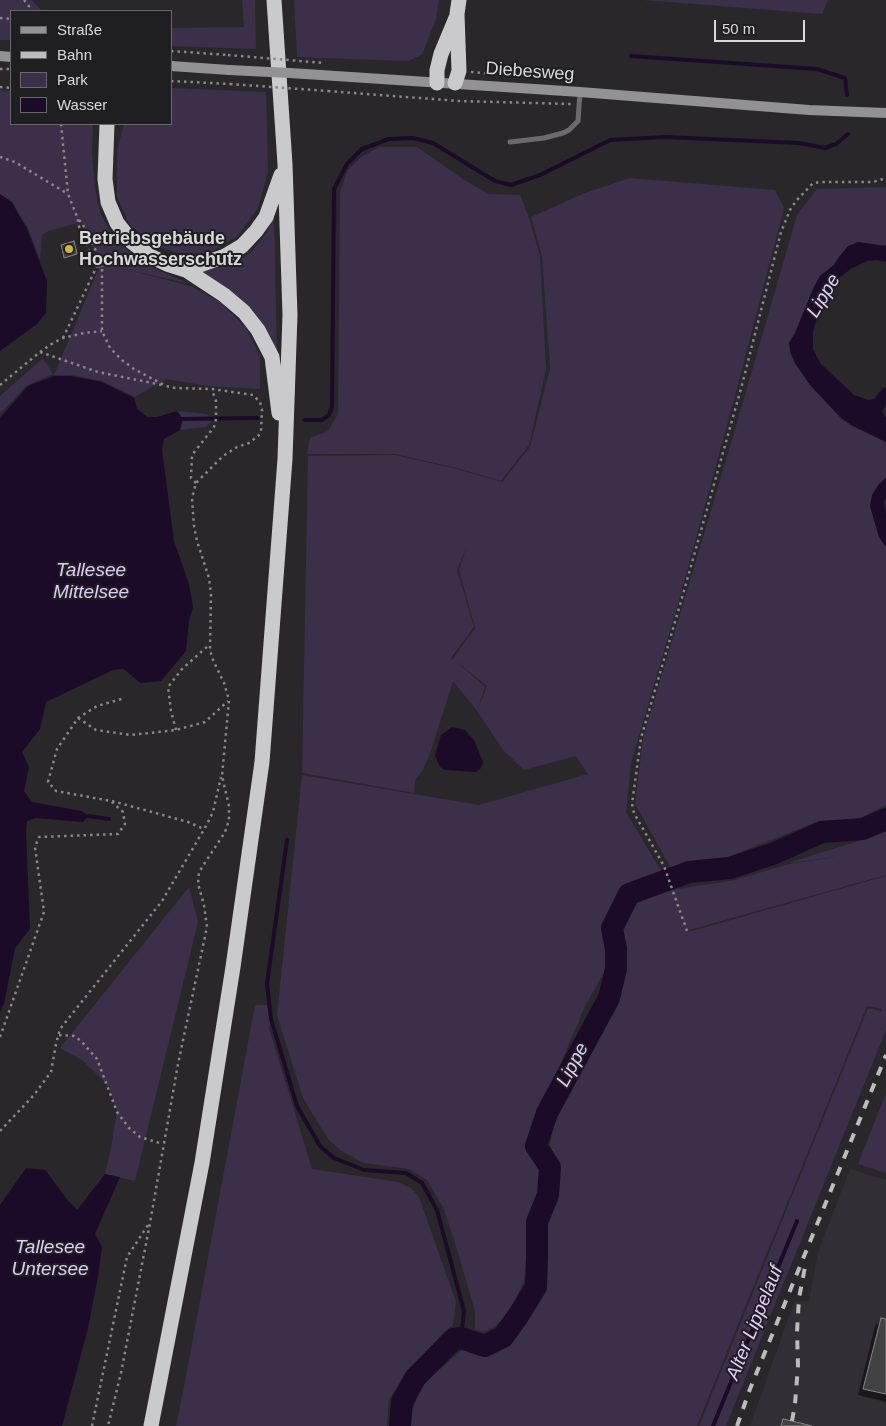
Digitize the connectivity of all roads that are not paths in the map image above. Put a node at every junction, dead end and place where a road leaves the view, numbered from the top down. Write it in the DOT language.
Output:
graph roads {
  1 [pos="275,3"];
  2 [pos="458,7"];
  3 [pos="172,66"];
  4 [pos="437,83"];
  5 [pos="455,83"];
  6 [pos="580,92"];
  7 [pos="886,113"];
  8 [pos="106,125"];
  9 [pos="510,142"];
  10 [pos="285,164"];
  11 [pos="186,270"];
  12 [pos="285,459"];
  13 [pos="151,1426"];
  1 -- 10 [label="highway"];
  2 -- 4 [label="highway"];
  2 -- 5 [label="highway"];
  3 -- 4 [label="main road, Diebesweg, bridge"];
  4 -- 5 [label="main road, Diebesweg"];
  5 -- 6 [label="main road, Diebesweg"];
  6 -- 7 [label="main road, Diebesweg"];
  6 -- 9 [label="lane"];
  8 -- 11 [label="highway"];
  10 -- 11 [label="highway"];
  10 -- 12 [label="highway"];
  11 -- 12 [label="highway"];
  12 -- 13 [label="highway"];
}
